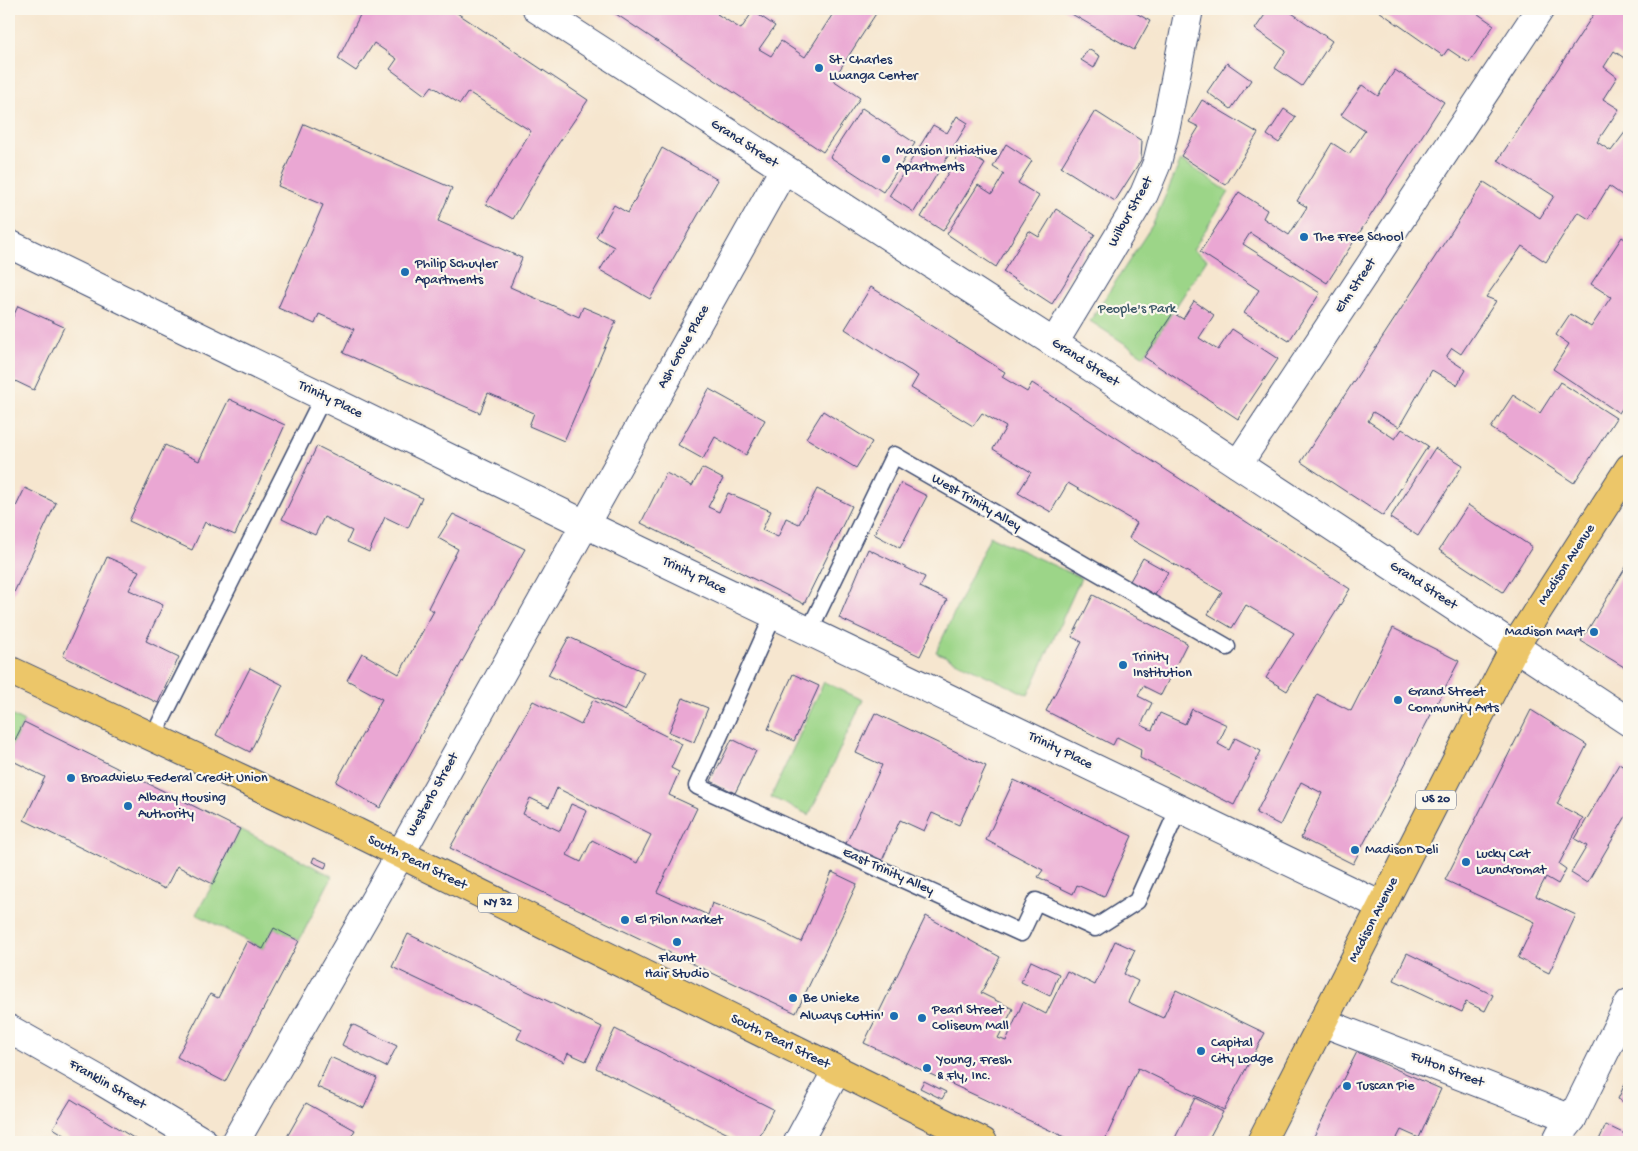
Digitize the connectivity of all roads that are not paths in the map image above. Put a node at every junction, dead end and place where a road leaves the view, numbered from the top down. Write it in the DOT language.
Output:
graph roads {
  1 [pos="1188,9"];
  2 [pos="1540,9"];
  3 [pos="546,11"];
  4 [pos="784,169"];
  5 [pos="9,244"];
  6 [pos="1054,343"];
  7 [pos="323,397"];
  8 [pos="1238,464"];
  9 [pos="1629,468"];
  10 [pos="585,524"];
  11 [pos="774,614"];
  12 [pos="809,632"];
  13 [pos="1515,646"];
  14 [pos="1227,647"];
  15 [pos="9,670"];
  16 [pos="1629,722"];
  17 [pos="154,737"];
  18 [pos="1179,808"];
  19 [pos="400,854"];
  20 [pos="1382,906"];
  21 [pos="1629,1003"];
  22 [pos="1322,1022"];
  23 [pos="9,1029"];
  24 [pos="837,1070"];
  25 [pos="1572,1118"];
  26 [pos="204,1142"];
  27 [pos="235,1142"];
  28 [pos="798,1142"];
  29 [pos="983,1142"];
  30 [pos="1261,1142"];
  31 [pos="1556,1142"];
  1 -- 6 [label="street, Wilbur Street"];
  2 -- 8 [label="street, Elm Street"];
  3 -- 4 [label="street, Grand Street"];
  4 -- 6 [label="street, Grand Street"];
  4 -- 10 [label="street, Ash Grove Place"];
  5 -- 7 [label="street, Trinity Place"];
  6 -- 8 [label="street, Grand Street"];
  7 -- 10 [label="street, Trinity Place"];
  7 -- 17 [label="lane"];
  8 -- 13 [label="street, Grand Street"];
  9 -- 13 [label="main road, Madison Avenue / US 20"];
  10 -- 11 [label="street, Trinity Place"];
  10 -- 19 [label="street, Westerlo Street"];
  11 -- 12 [label="street, Trinity Place"];
  11 -- 18 [label="lane, East Trinity Alley"];
  12 -- 14 [label="lane, West Trinity Alley"];
  12 -- 18 [label="street, Trinity Place"];
  13 -- 16 [label="street, Grand Street"];
  13 -- 20 [label="main road, Madison Avenue / US 20"];
  15 -- 17 [label="main road, South Pearl Street / NY 32"];
  17 -- 19 [label="main road, South Pearl Street / NY 32"];
  18 -- 20 [label="street, Trinity Place"];
  19 -- 24 [label="main road, South Pearl Street / NY 32"];
  19 -- 27 [label="street, Westerlo Street"];
  20 -- 22 [label="main road, Madison Avenue / US 20"];
  21 -- 25 [label="street"];
  22 -- 25 [label="street, Fulton Street"];
  22 -- 30 [label="main road, Madison Avenue / US 20"];
  23 -- 26 [label="street, Franklin Street"];
  24 -- 28 [label="street"];
  24 -- 29 [label="main road, South Pearl Street / NY 32"];
  25 -- 31 [label="street"];
}
